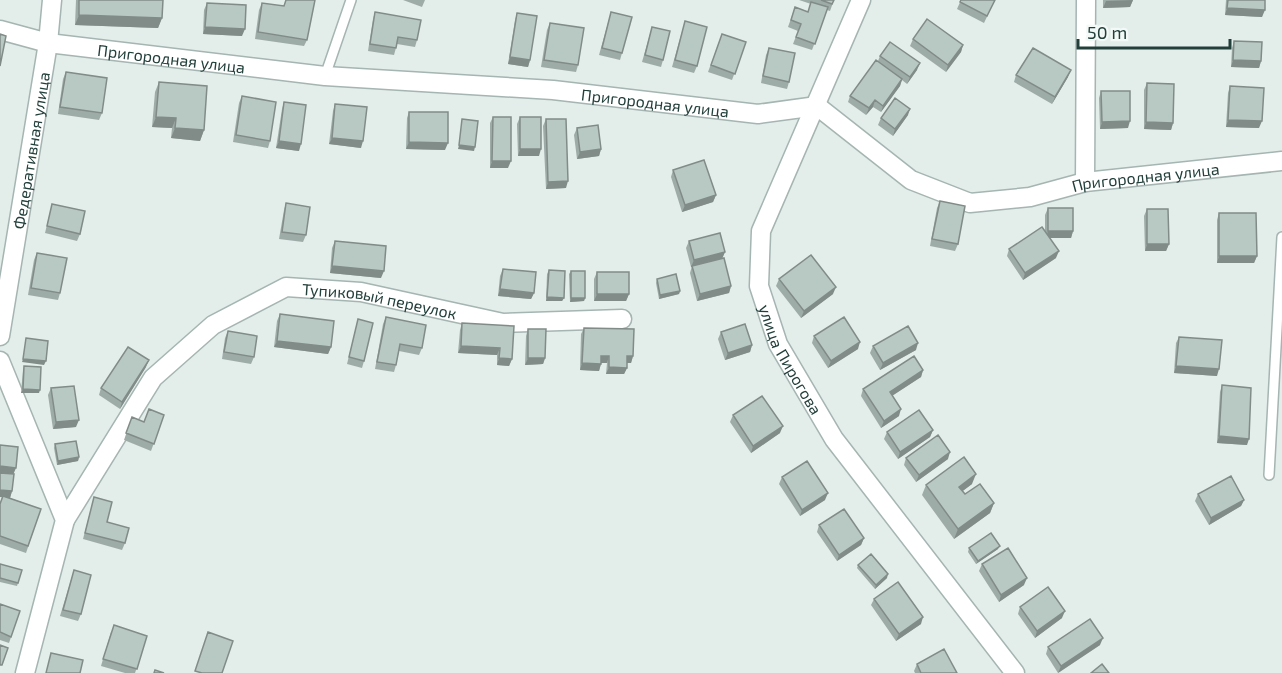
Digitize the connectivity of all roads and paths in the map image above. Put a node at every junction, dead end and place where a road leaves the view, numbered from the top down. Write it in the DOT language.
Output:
graph roads {
  1 [pos="52,0"];
  2 [pos="351,0"];
  3 [pos="861,0"];
  4 [pos="1086,0"];
  5 [pos="0,30"];
  6 [pos="48,43"];
  7 [pos="326,76"];
  8 [pos="817,106"];
  9 [pos="1282,161"];
  10 [pos="1084,182"];
  11 [pos="1282,237"];
  12 [pos="622,319"];
  13 [pos="0,336"];
  14 [pos="0,361"];
  15 [pos="1269,475"];
  16 [pos="65,520"];
  17 [pos="25,673"];
  18 [pos="1015,673"];
  1 -- 6 [label="street, Федеративная улица"];
  2 -- 7 [label="lane"];
  3 -- 8 [label="street, улица Пирогова"];
  4 -- 10 [label="street"];
  5 -- 6 [label="street, Пригородная улица"];
  6 -- 7 [label="street, Пригородная улица"];
  6 -- 13 [label="street, Федеративная улица"];
  7 -- 8 [label="street, Пригородная улица"];
  8 -- 10 [label="street, Пригородная улица"];
  8 -- 18 [label="street, улица Пирогова"];
  9 -- 10 [label="street, Пригородная улица"];
  11 -- 15 [label="lane"];
  12 -- 16 [label="street, Тупиковый переулок"];
  14 -- 16 [label="street"];
  16 -- 17 [label="street"];
}
